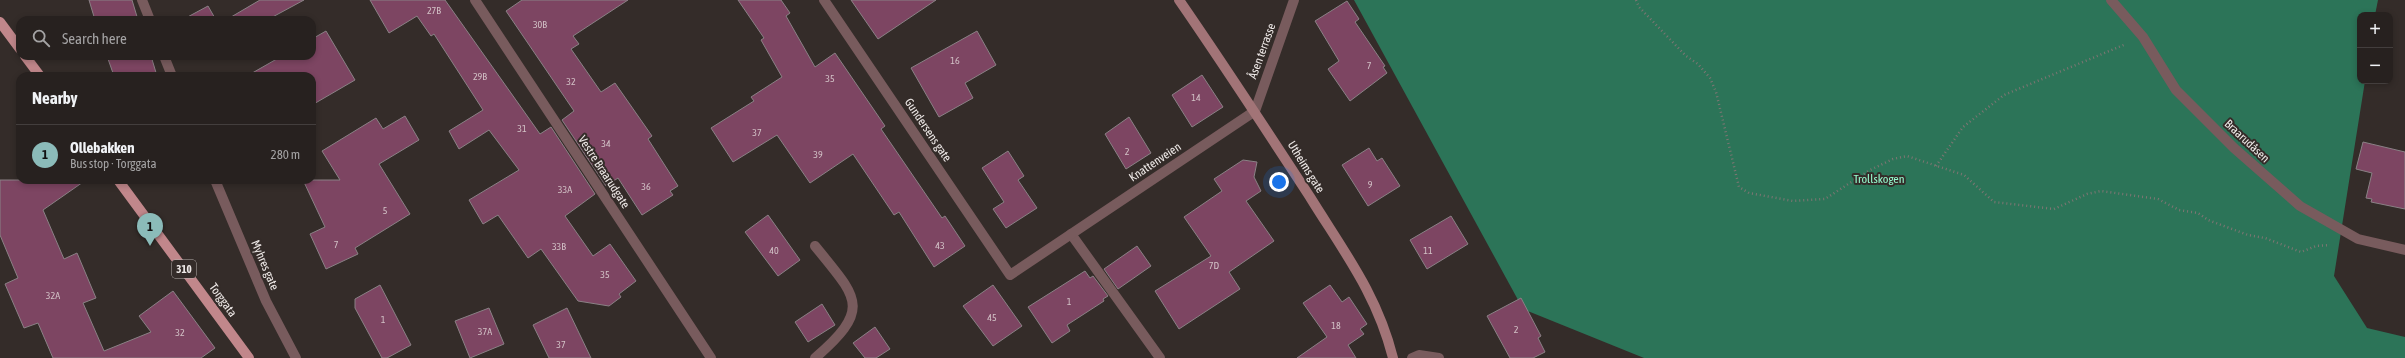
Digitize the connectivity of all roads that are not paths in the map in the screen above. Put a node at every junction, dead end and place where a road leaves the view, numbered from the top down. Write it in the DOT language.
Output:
graph roads {
  1 [pos="142,0"];
  2 [pos="475,0"];
  3 [pos="824,0"];
  4 [pos="1179,0"];
  5 [pos="1294,0"];
  6 [pos="2111,0"];
  7 [pos="148,16"];
  8 [pos="0,22"];
  9 [pos="16,44"];
  10 [pos="28,60"];
  11 [pos="166,60"];
  12 [pos="37,72"];
  13 [pos="170,72"];
  14 [pos="1254,111"];
  15 [pos="121,184"];
  16 [pos="217,184"];
  17 [pos="1070,234"];
  18 [pos="814,246"];
  19 [pos="2405,250"];
  20 [pos="1010,275"];
  21 [pos="249,358"];
  22 [pos="296,358"];
  23 [pos="711,358"];
  24 [pos="815,358"];
  25 [pos="1160,358"];
  26 [pos="1393,358"];
  27 [pos="1412,358"];
  28 [pos="1439,358"];
  1 -- 7 [label="street"];
  2 -- 23 [label="street, Vestre Braarudgate"];
  3 -- 20 [label="street, Gundersens gate"];
  4 -- 14 [label="main road, Utheims gate"];
  5 -- 14 [label="street, Åsen terrasse"];
  6 -- 19 [label="street, Braarudåsen"];
  8 -- 9 [label="main road"];
  10 -- 12 [label="main road"];
  11 -- 13 [label="street"];
  14 -- 17 [label="street, Knattenveien"];
  14 -- 26 [label="main road, Utheims gate"];
  15 -- 21 [label="main road, Torggata / 310"];
  16 -- 22 [label="street, Myhres gate"];
  17 -- 20 [label="street, Knattenveien"];
  17 -- 25 [label="street"];
  18 -- 24 [label="street"];
  27 -- 28 [label="street"];
}
